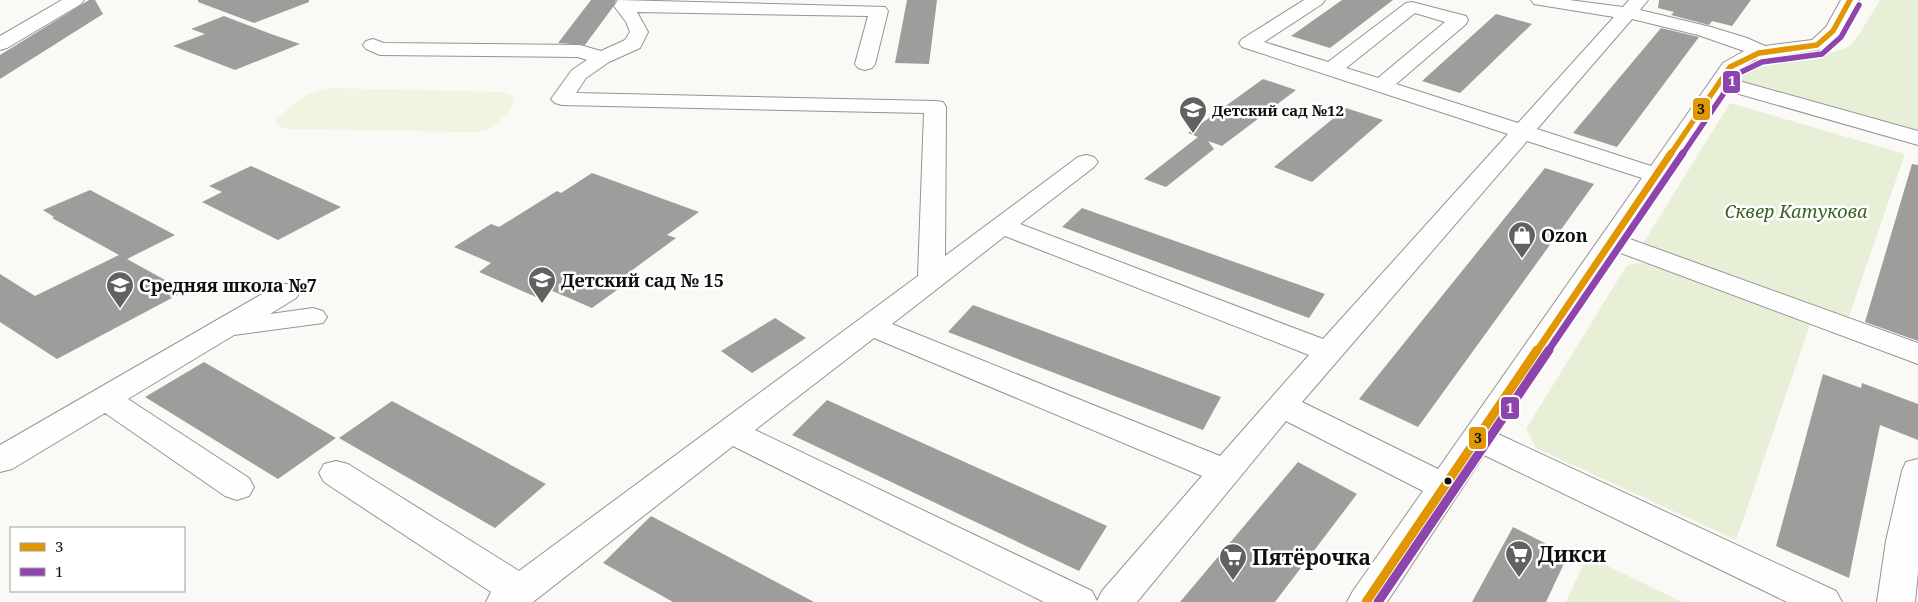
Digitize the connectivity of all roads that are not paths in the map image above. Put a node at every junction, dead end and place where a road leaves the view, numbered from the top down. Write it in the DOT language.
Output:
graph roads {
  1 [pos="75,0"];
  2 [pos="1316,0"];
  3 [pos="1540,0"];
  4 [pos="1850,0"];
  5 [pos="625,3"];
  6 [pos="1633,6"];
  7 [pos="0,44"];
  8 [pos="373,45"];
  9 [pos="1765,53"];
  10 [pos="602,58"];
  11 [pos="865,64"];
  12 [pos="1331,70"];
  13 [pos="1720,82"];
  14 [pos="1381,86"];
  15 [pos="1522,132"];
  16 [pos="1918,138"];
  17 [pos="1086,162"];
  18 [pos="1656,175"];
  19 [pos="1000,226"];
  20 [pos="1612,241"];
  21 [pos="931,278"];
  22 [pos="286,292"];
  23 [pos="313,317"];
  24 [pos="869,325"];
  25 [pos="223,329"];
  26 [pos="1328,352"];
  27 [pos="1918,354"];
  28 [pos="105,398"];
  29 [pos="1282,405"];
  30 [pos="730,431"];
  31 [pos="1478,438"];
  32 [pos="0,460"];
  33 [pos="1918,471"];
  34 [pos="1225,472"];
  35 [pos="336,473"];
  36 [pos="236,487"];
  37 [pos="1444,487"];
  38 [pos="512,596"];
  39 [pos="1078,602"];
  40 [pos="1115,602"];
  41 [pos="1366,602"];
  42 [pos="1823,602"];
  43 [pos="1896,602"];
  1 -- 7 [label="street"];
  2 -- 12 [label="street"];
  3 -- 6 [label="street"];
  4 -- 9 [label="street"];
  5 -- 10 [label="street"];
  5 -- 11 [label="street"];
  6 -- 9 [label="street"];
  6 -- 15 [label="street"];
  8 -- 10 [label="street"];
  9 -- 13 [label="street"];
  10 -- 21 [label="street"];
  12 -- 14 [label="street"];
  12 -- 14 [label="street"];
  13 -- 16 [label="street"];
  13 -- 18 [label="street"];
  14 -- 15 [label="street"];
  15 -- 18 [label="street"];
  15 -- 26 [label="street"];
  17 -- 19 [label="street"];
  18 -- 20 [label="street"];
  19 -- 21 [label="street"];
  19 -- 26 [label="street"];
  20 -- 27 [label="street"];
  20 -- 31 [label="street"];
  21 -- 24 [label="street"];
  22 -- 25 [label="street"];
  23 -- 25 [label="street"];
  24 -- 30 [label="street"];
  24 -- 34 [label="street"];
  25 -- 28 [label="street"];
  26 -- 29 [label="street"];
  28 -- 32 [label="street"];
  28 -- 36 [label="street"];
  29 -- 34 [label="street"];
  29 -- 37 [label="street"];
  30 -- 38 [label="street"];
  30 -- 39 [label="street"];
  31 -- 37 [label="street"];
  31 -- 42 [label="street"];
  33 -- 43 [label="street"];
  34 -- 40 [label="street"];
  35 -- 38 [label="street"];
  37 -- 41 [label="street"];
}
